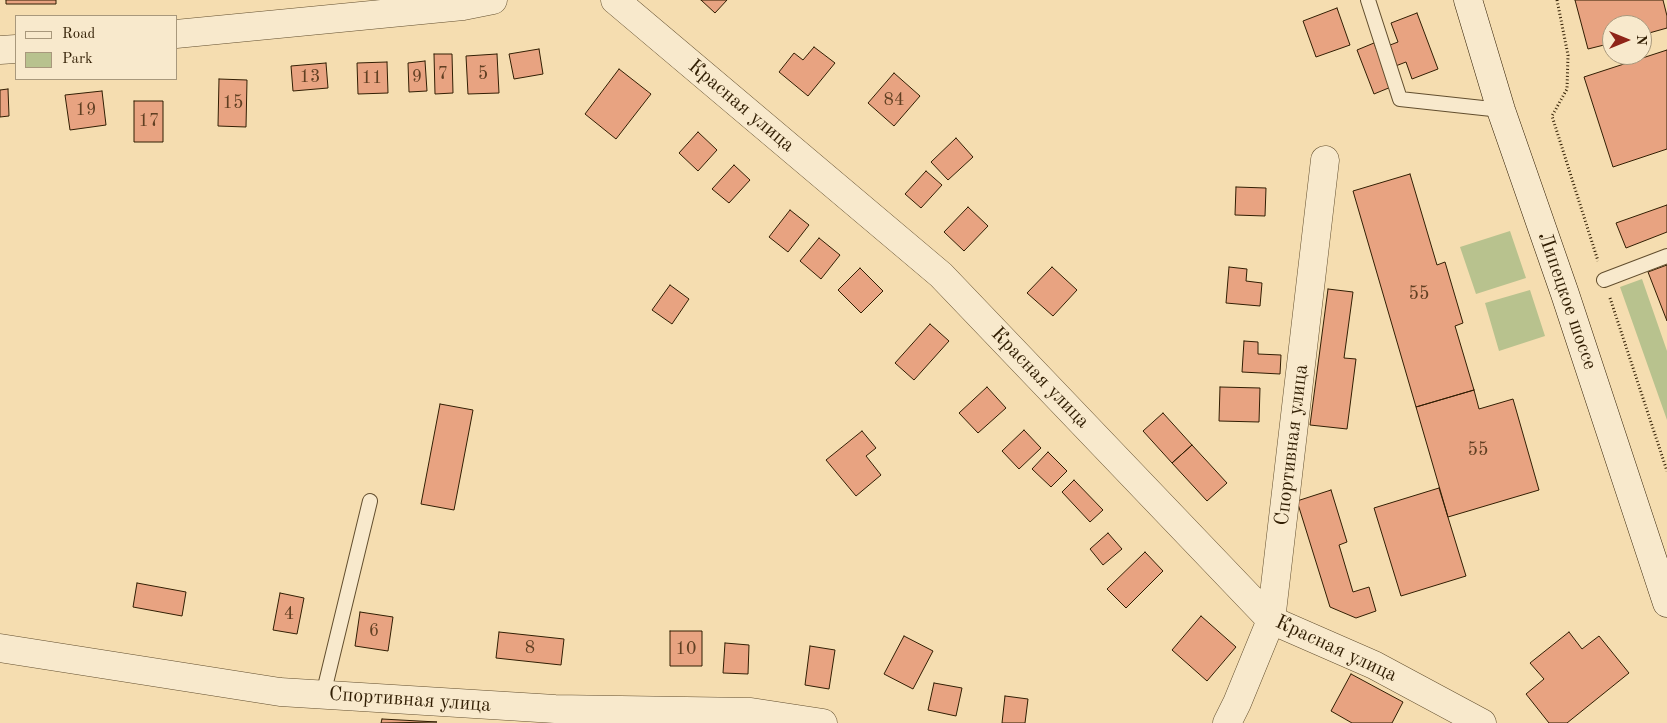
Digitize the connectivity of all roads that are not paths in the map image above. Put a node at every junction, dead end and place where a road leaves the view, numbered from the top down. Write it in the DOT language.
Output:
graph roads {
  1 [pos="493,0"];
  2 [pos="615,0"];
  3 [pos="1368,0"];
  4 [pos="1468,0"];
  5 [pos="178,34"];
  6 [pos="15,49"];
  7 [pos="0,50"];
  8 [pos="1501,110"];
  9 [pos="1330,160"];
  10 [pos="1667,256"];
  11 [pos="1604,280"];
  12 [pos="370,501"];
  13 [pos="1662,566"];
  14 [pos="1667,602"];
  15 [pos="1271,620"];
  16 [pos="0,648"];
  17 [pos="322,695"];
  18 [pos="823,723"];
  19 [pos="1228,723"];
  20 [pos="1482,723"];
  1 -- 5 [label="street"];
  2 -- 15 [label="street, Красная улица"];
  3 -- 8 [label="lane"];
  4 -- 8 [label="street, Липецкое шоссе"];
  6 -- 7 [label="street"];
  8 -- 13 [label="street, Липецкое шоссе"];
  9 -- 15 [label="street, Спортивная улица"];
  10 -- 11 [label="lane"];
  12 -- 17 [label="lane"];
  13 -- 14 [label="street, Липецкое шоссе"];
  15 -- 19 [label="street, Спортивная улица"];
  15 -- 20 [label="street, Красная улица"];
  16 -- 17 [label="street, Спортивная улица"];
  17 -- 18 [label="street, Спортивная улица"];
}
